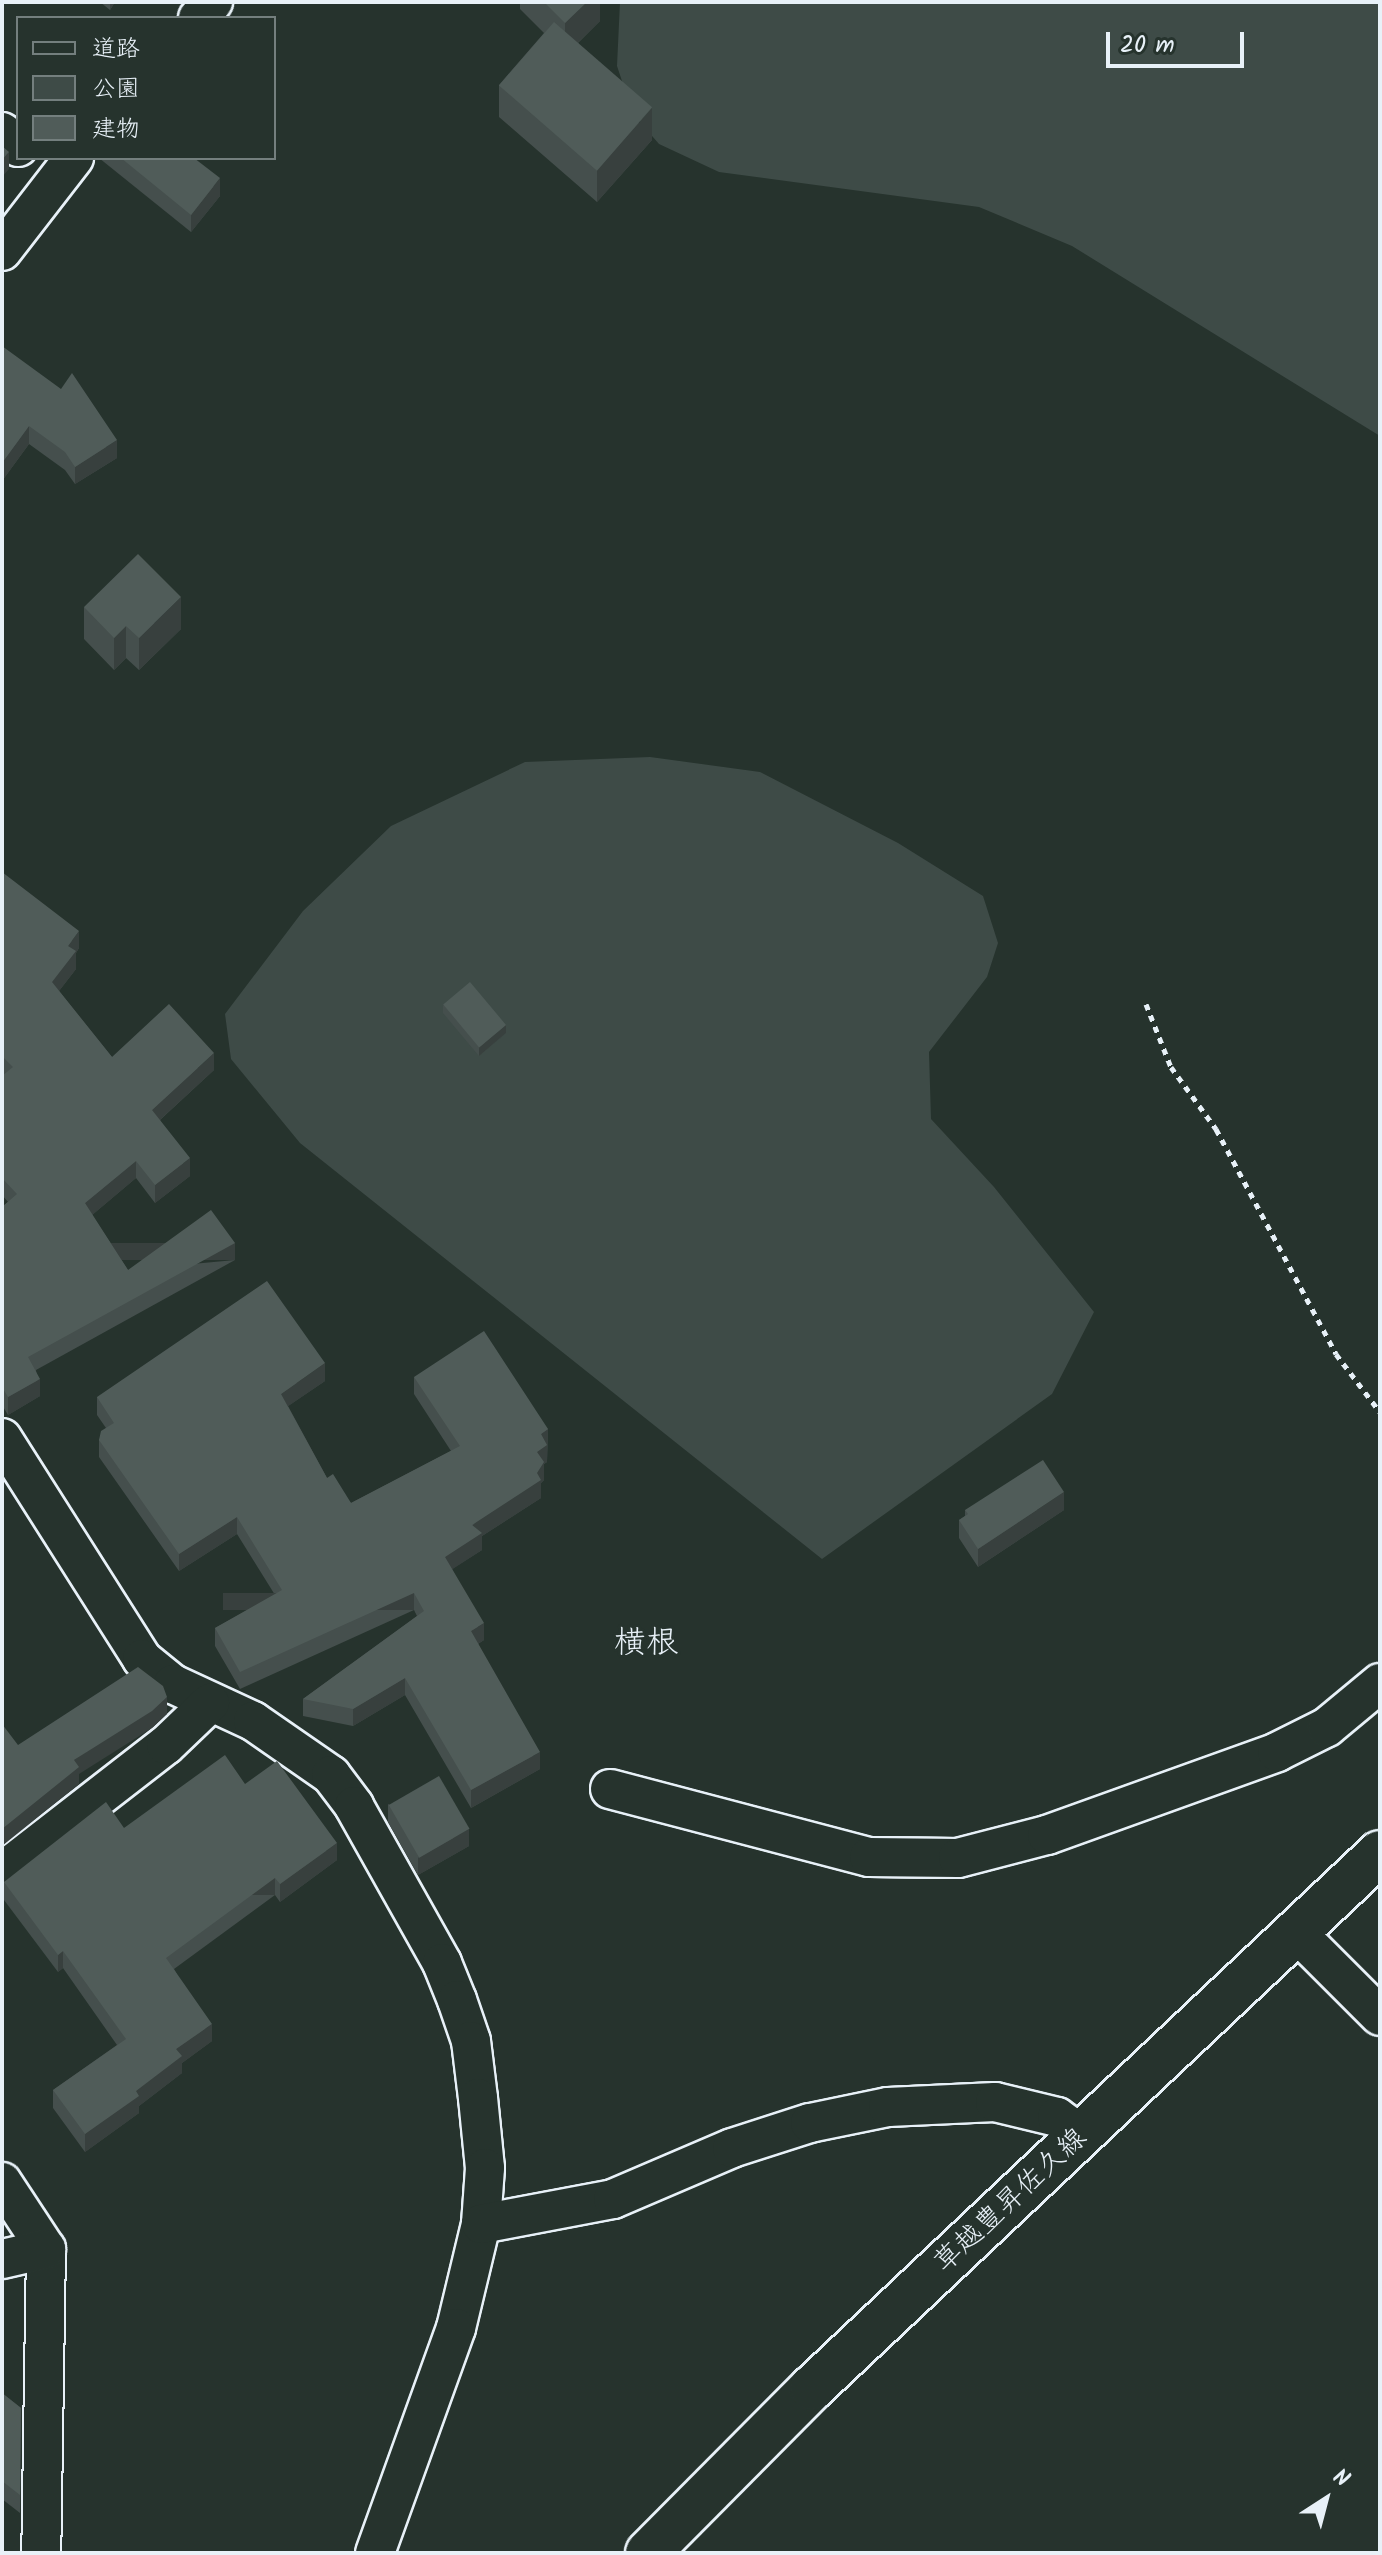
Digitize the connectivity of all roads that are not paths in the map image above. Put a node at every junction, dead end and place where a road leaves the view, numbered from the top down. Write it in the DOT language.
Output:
graph roads {
  1 [pos="52,166"];
  2 [pos="2,251"];
  3 [pos="2,1438"];
  4 [pos="1380,1683"];
  5 [pos="210,1703"];
  6 [pos="610,1789"];
  7 [pos="1380,1853"];
  8 [pos="2,1872"];
  9 [pos="1297,1933"];
  10 [pos="1380,2016"];
  11 [pos="1082,2135"];
  12 [pos="2,2182"];
  13 [pos="481,2224"];
  14 [pos="46,2249"];
  15 [pos="2,2259"];
  16 [pos="41,2553"];
  17 [pos="375,2553"];
  18 [pos="648,2553"];
  1 -- 2 [label="street"];
  3 -- 5 [label="street"];
  4 -- 6 [label="street"];
  5 -- 8 [label="street"];
  5 -- 13 [label="street"];
  7 -- 9 [label="main road, 草越豊昇佐久線"];
  9 -- 10 [label="street"];
  9 -- 11 [label="main road, 草越豊昇佐久線"];
  11 -- 13 [label="street"];
  11 -- 18 [label="main road, 草越豊昇佐久線"];
  12 -- 14 [label="street"];
  13 -- 17 [label="street"];
  14 -- 15 [label="street"];
  14 -- 16 [label="street"];
}
